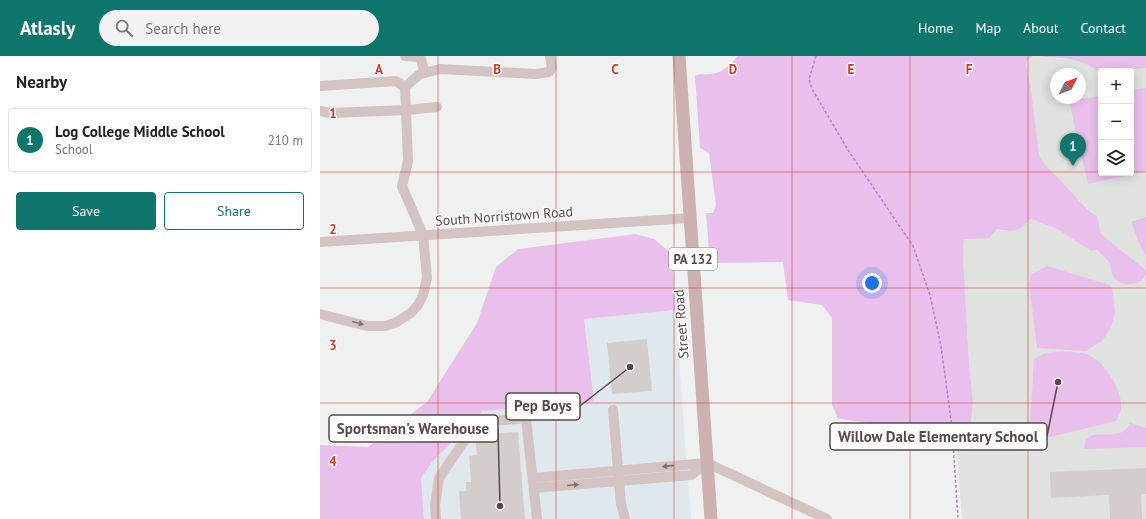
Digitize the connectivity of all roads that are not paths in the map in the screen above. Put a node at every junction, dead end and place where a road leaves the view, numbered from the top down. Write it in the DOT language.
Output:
graph roads {
  1 [pos="405,56"];
  2 [pos="550,56"];
  3 [pos="679,56"];
  4 [pos="420,57"];
  5 [pos="425,72"];
  6 [pos="320,86"];
  7 [pos="405,87"];
  8 [pos="437,107"];
  9 [pos="407,110"];
  10 [pos="320,111"];
  11 [pos="691,218"];
  12 [pos="423,235"];
  13 [pos="320,242"];
  14 [pos="320,314"];
  15 [pos="612,410"];
  16 [pos="707,463"];
  17 [pos="619,476"];
  18 [pos="533,478"];
  19 [pos="534,488"];
  20 [pos="436,519"];
  21 [pos="538,519"];
  22 [pos="625,519"];
  23 [pos="711,519"];
  24 [pos="827,519"];
  1 -- 4 [label="street"];
  2 -- 5 [label="street"];
  3 -- 11 [label="main road, Street Road / PA 132"];
  4 -- 5 [label="street"];
  5 -- 7 [label="street"];
  6 -- 7 [label="street"];
  7 -- 9 [label="street"];
  8 -- 9 [label="street"];
  9 -- 10 [label="street"];
  9 -- 12 [label="street"];
  11 -- 12 [label="street, South Norristown Road"];
  11 -- 16 [label="main road, Street Road / PA 132"];
  12 -- 13 [label="street, South Norristown Road"];
  14 -- 12 [label="street, one-way"];
  15 -- 17 [label="street"];
  16 -- 17 [label="street"];
  16 -- 23 [label="main road, Street Road / PA 132"];
  16 -- 24 [label="street"];
  17 -- 18 [label="street"];
  19 -- 17 [label="street, one-way"];
  17 -- 22 [label="street"];
  18 -- 19 [label="street"];
  18 -- 20 [label="street"];
  19 -- 21 [label="street"];
}
